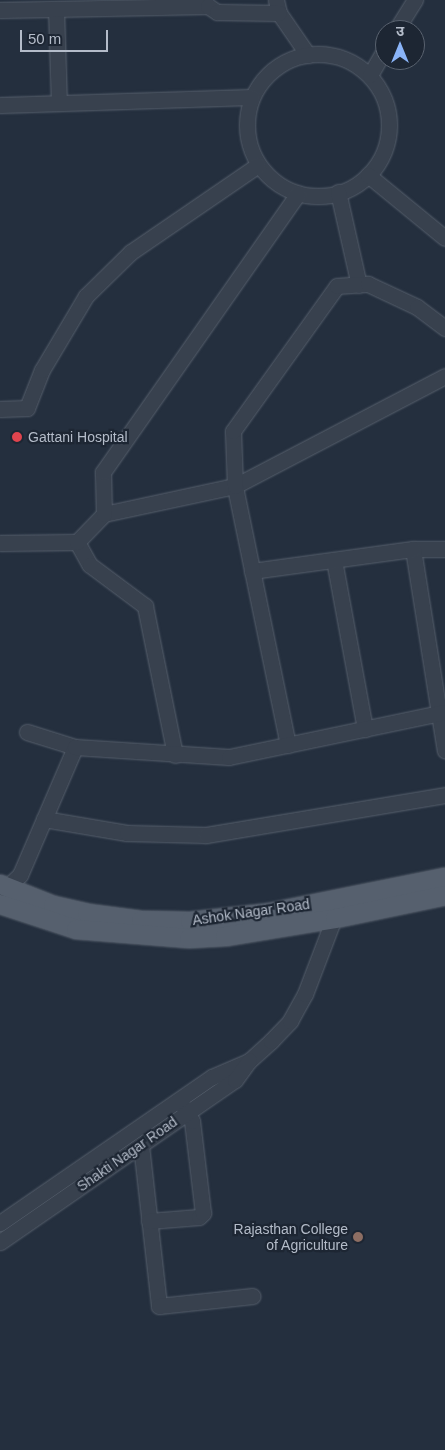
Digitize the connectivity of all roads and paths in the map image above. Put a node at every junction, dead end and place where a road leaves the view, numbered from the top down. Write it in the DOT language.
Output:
graph roads {
  1 [pos="415,0"];
  2 [pos="34,4"];
  3 [pos="277,6"];
  4 [pos="56,9"];
  5 [pos="0,10"];
  6 [pos="402,20"];
  7 [pos="308,55"];
  8 [pos="375,66"];
  9 [pos="370,75"];
  10 [pos="252,97"];
  11 [pos="59,103"];
  12 [pos="0,105"];
  13 [pos="258,165"];
  14 [pos="368,175"];
  15 [pos="338,192"];
  16 [pos="298,193"];
  17 [pos="445,238"];
  18 [pos="359,285"];
  19 [pos="445,328"];
  20 [pos="445,376"];
  21 [pos="0,408"];
  22 [pos="235,486"];
  23 [pos="104,514"];
  24 [pos="77,542"];
  25 [pos="0,544"];
  26 [pos="413,549"];
  27 [pos="445,550"];
  28 [pos="334,560"];
  29 [pos="252,571"];
  30 [pos="442,713"];
  31 [pos="365,729"];
  32 [pos="28,732"];
  33 [pos="288,744"];
  34 [pos="75,747"];
  35 [pos="445,750"];
  36 [pos="175,756"];
  37 [pos="445,794"];
  38 [pos="44,819"];
  39 [pos="445,877"];
  40 [pos="2,892"];
  41 [pos="445,895"];
  42 [pos="339,899"];
  43 [pos="334,918"];
  44 [pos="249,1061"];
  45 [pos="178,1100"];
  46 [pos="188,1112"];
  47 [pos="141,1145"];
  48 [pos="149,1221"];
  49 [pos="0,1223"];
  50 [pos="0,1242"];
  51 [pos="252,1296"];
  1 -- 6 [label="street"];
  2 -- 4 [label="street"];
  2 -- 5 [label="street"];
  3 -- 4 [label="street"];
  3 -- 7 [label="street"];
  4 -- 11 [label="street"];
  7 -- 9 [label="street"];
  7 -- 10 [label="street"];
  8 -- 9 [label="street"];
  9 -- 14 [label="street"];
  10 -- 11 [label="street"];
  10 -- 13 [label="street"];
  11 -- 12 [label="street"];
  13 -- 16 [label="street"];
  13 -- 21 [label="street"];
  14 -- 15 [label="street"];
  14 -- 17 [label="street"];
  15 -- 16 [label="street"];
  15 -- 18 [label="street"];
  16 -- 23 [label="street"];
  18 -- 19 [label="street"];
  18 -- 22 [label="street"];
  20 -- 22 [label="street"];
  22 -- 23 [label="street"];
  22 -- 29 [label="street"];
  23 -- 24 [label="street"];
  24 -- 25 [label="street"];
  24 -- 36 [label="street"];
  26 -- 27 [label="street"];
  26 -- 28 [label="street"];
  26 -- 30 [label="street"];
  28 -- 29 [label="street"];
  28 -- 31 [label="street"];
  29 -- 33 [label="street"];
  30 -- 31 [label="street"];
  30 -- 35 [label="street"];
  31 -- 33 [label="street"];
  32 -- 34 [label="street"];
  33 -- 36 [label="street"];
  34 -- 36 [label="street"];
  34 -- 38 [label="street"];
  37 -- 38 [label="street"];
  38 -- 40 [label="street"];
  39 -- 42 [label="main road, Ashok Nagar Road"];
  40 -- 42 [label="main road, Ashok Nagar Road"];
  40 -- 43 [label="main road"];
  41 -- 43 [label="main road"];
  42 -- 43 [label="street, Shakti Nagar Road"];
  43 -- 44 [label="street, Shakti Nagar Road"];
  44 -- 45 [label="street, Shakti Nagar Road"];
  44 -- 46 [label="street, Shakti Nagar Road"];
  45 -- 46 [label="street"];
  45 -- 49 [label="street, Shakti Nagar Road"];
  46 -- 47 [label="street, Shakti Nagar Road"];
  46 -- 48 [label="street"];
  47 -- 48 [label="street"];
  47 -- 50 [label="street, Shakti Nagar Road"];
  48 -- 51 [label="street"];
}
